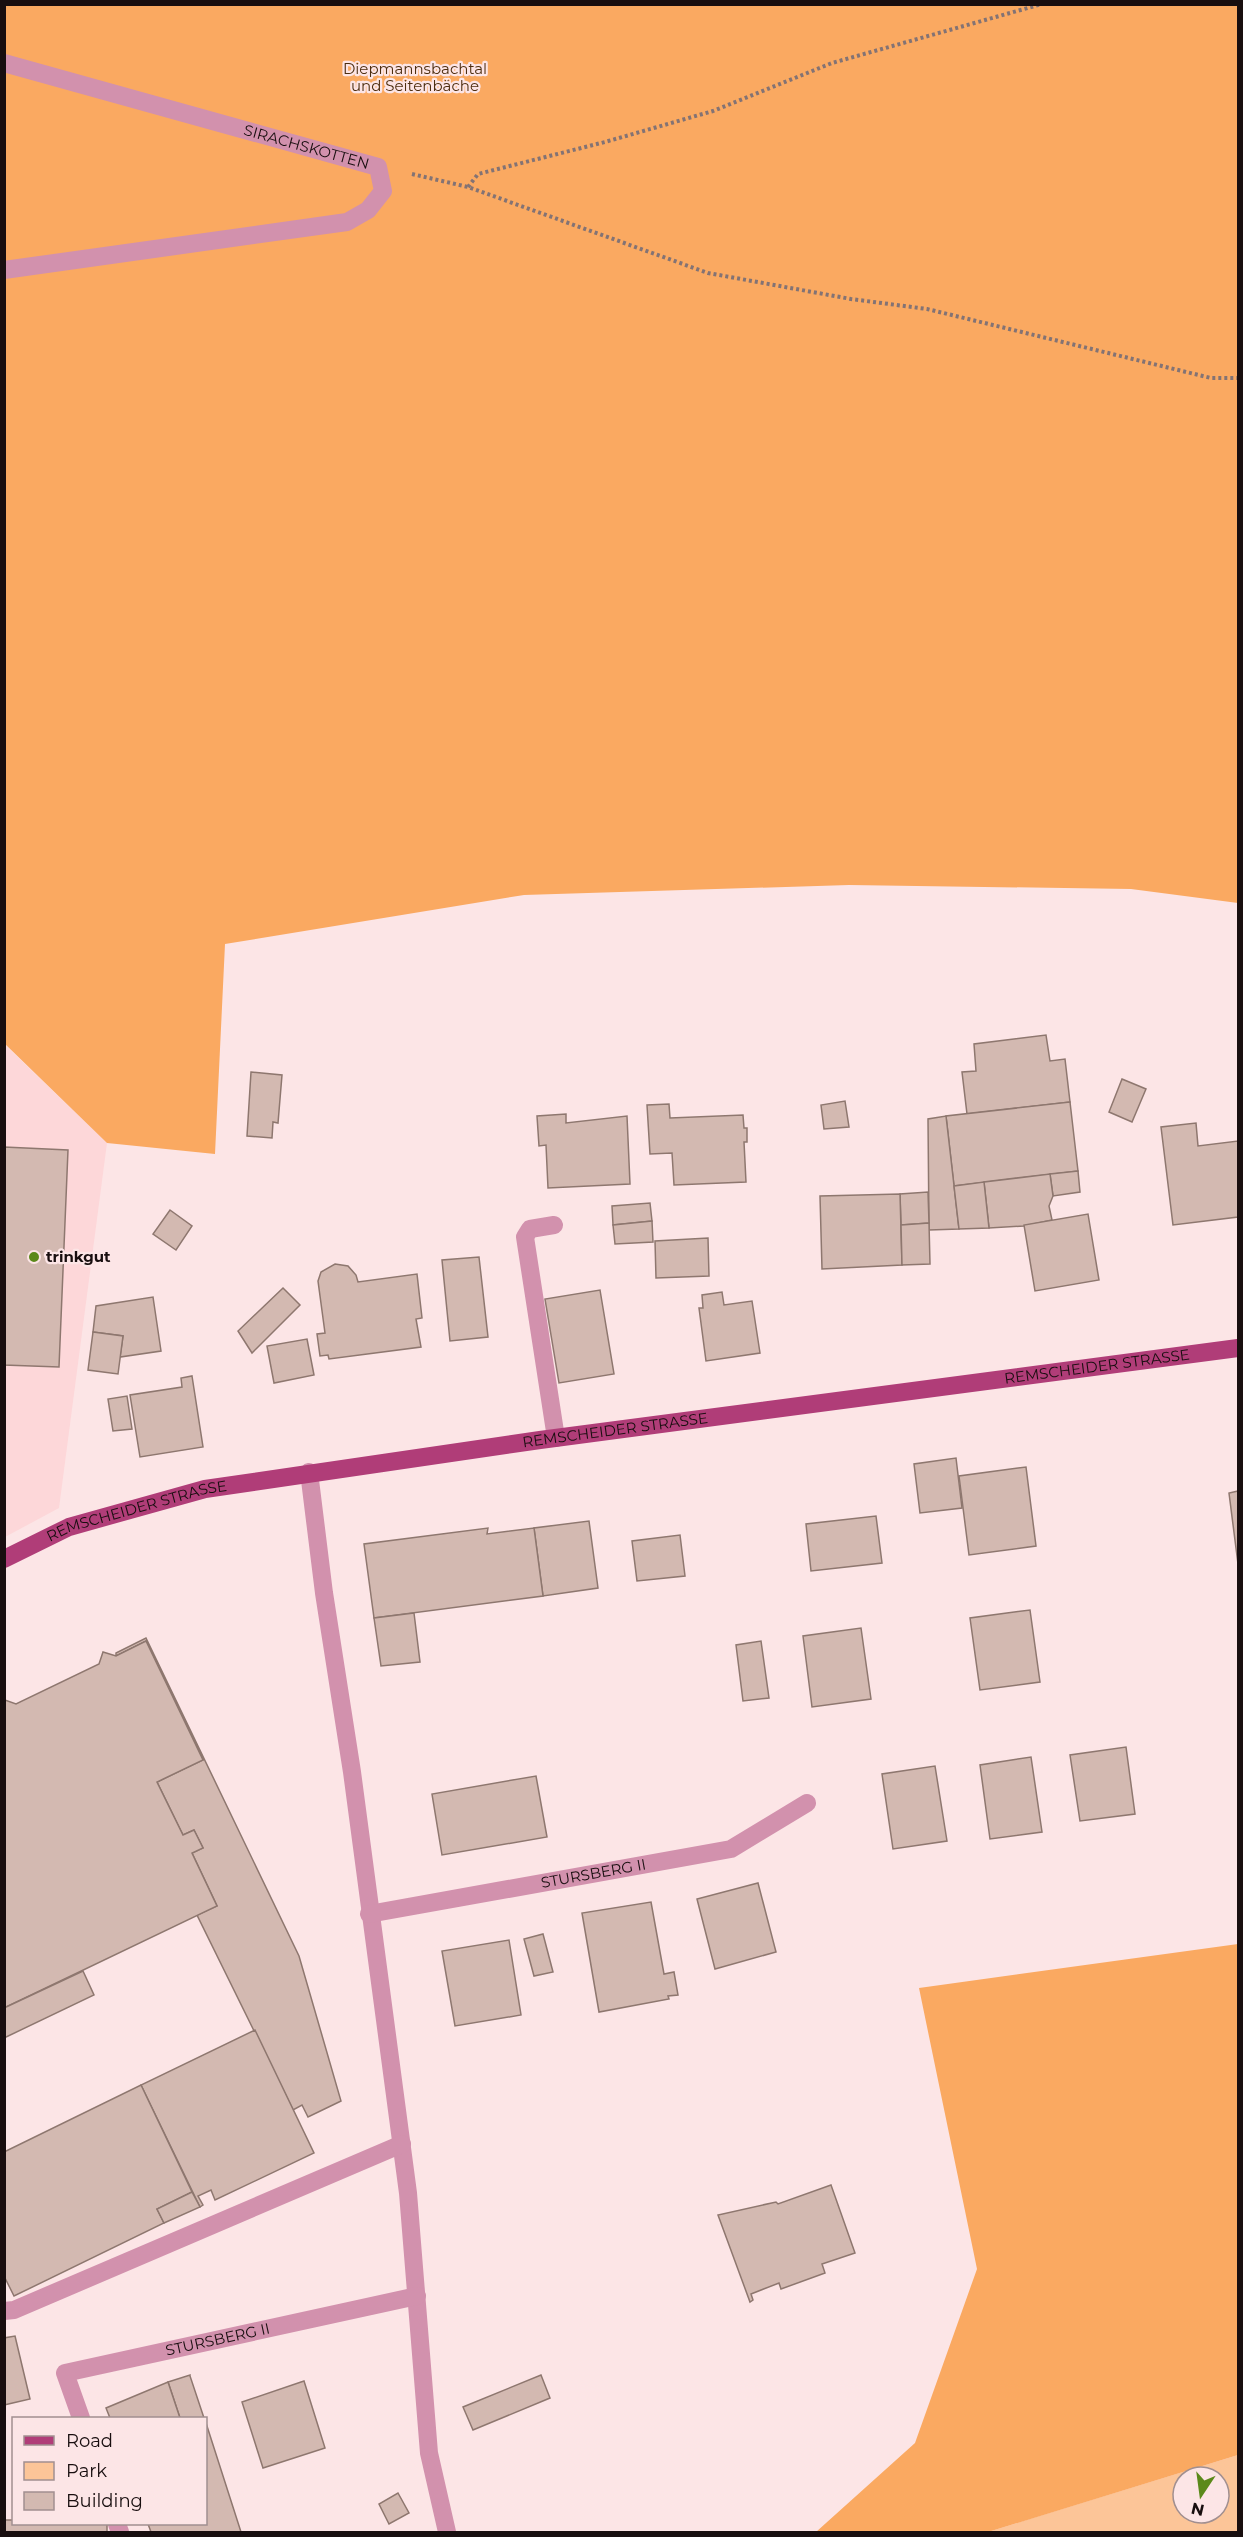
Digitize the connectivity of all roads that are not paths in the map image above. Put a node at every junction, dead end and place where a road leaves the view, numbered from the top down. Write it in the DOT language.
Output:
graph roads {
  1 [pos="4,63"];
  2 [pos="4,270"];
  3 [pos="554,1225"];
  4 [pos="1239,1348"];
  5 [pos="555,1438"];
  6 [pos="309,1472"];
  7 [pos="4,1559"];
  8 [pos="807,1803"];
  9 [pos="369,1914"];
  10 [pos="402,2144"];
  11 [pos="417,2296"];
  12 [pos="4,2311"];
  13 [pos="81,2417"];
  14 [pos="447,2532"];
  1 -- 2 [label="street, SIRACHSKOTTEN"];
  3 -- 5 [label="street"];
  4 -- 5 [label="main road, REMSCHEIDER STRASSE"];
  5 -- 6 [label="main road, REMSCHEIDER STRASSE"];
  6 -- 7 [label="main road, REMSCHEIDER STRASSE"];
  6 -- 9 [label="street"];
  8 -- 9 [label="street, STURSBERG II"];
  9 -- 10 [label="street"];
  10 -- 11 [label="street"];
  10 -- 12 [label="street"];
  11 -- 13 [label="street, STURSBERG II"];
  11 -- 14 [label="street"];
}
